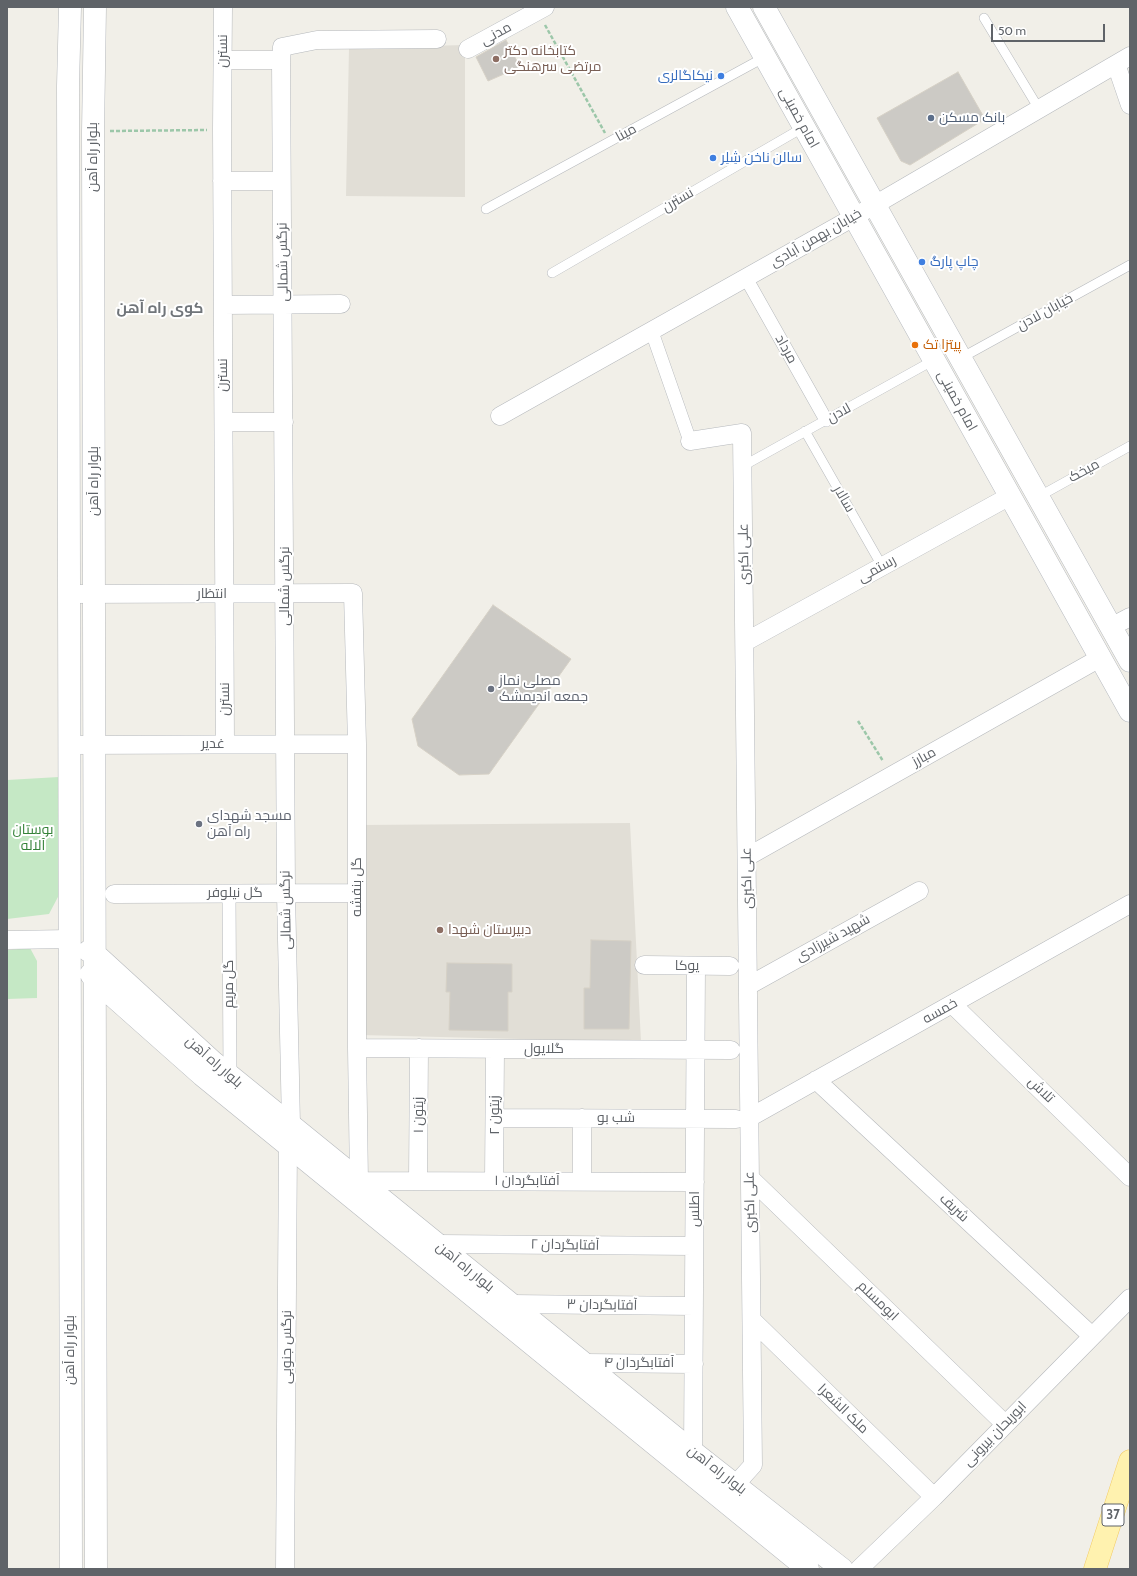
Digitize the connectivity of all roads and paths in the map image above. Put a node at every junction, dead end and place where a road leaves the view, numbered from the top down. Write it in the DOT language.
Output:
graph roads {
  1 [pos="70,7"];
  2 [pos="95,7"];
  3 [pos="223,7"];
  4 [pos="737,7"];
  5 [pos="764,7"];
  6 [pos="541,9"];
  7 [pos="984,18"];
  8 [pos="437,39"];
  9 [pos="468,49"];
  10 [pos="282,54"];
  11 [pos="765,57"];
  12 [pos="223,60"];
  13 [pos="1123,60"];
  14 [pos="93,85"];
  15 [pos="68,86"];
  16 [pos="1130,105"];
  17 [pos="1039,109"];
  18 [pos="804,127"];
  19 [pos="222,129"];
  20 [pos="93,132"];
  21 [pos="610,142"];
  22 [pos="222,181"];
  23 [pos="281,181"];
  24 [pos="874,204"];
  25 [pos="486,209"];
  26 [pos="69,211"];
  27 [pos="93,211"];
  28 [pos="854,217"];
  29 [pos="1130,265"];
  30 [pos="552,273"];
  31 [pos="746,278"];
  32 [pos="341,304"];
  33 [pos="223,305"];
  34 [pos="284,305"];
  35 [pos="652,332"];
  36 [pos="961,358"];
  37 [pos="934,360"];
  38 [pos="69,389"];
  39 [pos="94,389"];
  40 [pos="500,416"];
  41 [pos="826,420"];
  42 [pos="224,422"];
  43 [pos="284,422"];
  44 [pos="806,431"];
  45 [pos="690,441"];
  46 [pos="1130,446"];
  47 [pos="743,466"];
  48 [pos="1010,496"];
  49 [pos="1038,497"];
  50 [pos="882,566"];
  51 [pos="285,593"];
  52 [pos="353,593"];
  53 [pos="70,594"];
  54 [pos="94,594"];
  55 [pos="224,594"];
  56 [pos="1130,617"];
  57 [pos="1111,627"];
  58 [pos="745,642"];
  59 [pos="1100,658"];
  60 [pos="1130,661"];
  61 [pos="1130,711"];
  62 [pos="858,722"];
  63 [pos="225,744"];
  64 [pos="285,744"];
  65 [pos="357,744"];
  66 [pos="70,745"];
  67 [pos="95,745"];
  68 [pos="892,775"];
  69 [pos="747,856"];
  70 [pos="919,891"];
  71 [pos="229,893"];
  72 [pos="286,893"];
  73 [pos="357,893"];
  74 [pos="114,894"];
  75 [pos="1130,904"];
  76 [pos="70,939"];
  77 [pos="7,940"];
  78 [pos="96,954"];
  79 [pos="644,965"];
  80 [pos="696,966"];
  81 [pos="730,966"];
  82 [pos="96,981"];
  83 [pos="748,986"];
  84 [pos="952,1004"];
  85 [pos="357,1048"];
  86 [pos="419,1048"];
  87 [pos="495,1049"];
  88 [pos="696,1050"];
  89 [pos="731,1050"];
  90 [pos="230,1076"];
  91 [pos="816,1080"];
  92 [pos="495,1118"];
  93 [pos="582,1118"];
  94 [pos="695,1119"];
  95 [pos="743,1119"];
  96 [pos="289,1135"];
  97 [pos="1130,1177"];
  98 [pos="750,1178"];
  99 [pos="359,1181"];
  100 [pos="418,1181"];
  101 [pos="494,1181"];
  102 [pos="582,1181"];
  103 [pos="695,1182"];
  104 [pos="437,1244"];
  105 [pos="694,1246"];
  106 [pos="1130,1298"];
  107 [pos="511,1304"];
  108 [pos="694,1306"];
  109 [pos="752,1320"];
  110 [pos="70,1325"];
  111 [pos="96,1325"];
  112 [pos="1092,1336"];
  113 [pos="584,1363"];
  114 [pos="694,1364"];
  115 [pos="1006,1424"];
  116 [pos="693,1452"];
  117 [pos="1130,1461"];
  118 [pos="735,1485"];
  119 [pos="934,1497"];
  120 [pos="70,1569"];
  121 [pos="96,1569"];
  122 [pos="285,1569"];
  123 [pos="808,1569"];
  124 [pos="842,1569"];
  125 [pos="859,1569"];
  126 [pos="1095,1569"];
  1 -- 15 [label="street, بلوار راه آهن"];
  2 -- 14 [label="street, بلوار راه آهن"];
  3 -- 12 [label="street, نسترن"];
  4 -- 11 [label="street, امام خمینی"];
  5 -- 24 [label="street, امام خمینی"];
  6 -- 9 [label="street, مدنی"];
  6 -- 21 [label="path"];
  7 -- 17 [label="lane"];
  8 -- 10 [label="street"];
  10 -- 12 [label="street"];
  10 -- 23 [label="street, نرگس شمالی"];
  11 -- 18 [label="street, امام خمینی"];
  11 -- 21 [label="lane, مینا"];
  12 -- 19 [label="street, نسترن"];
  13 -- 16 [label="street"];
  13 -- 17 [label="street, خیابان بهمن آبادی"];
  14 -- 15 [label="street"];
  14 -- 20 [label="street, بلوار راه آهن"];
  15 -- 26 [label="street, بلوار راه آهن"];
  17 -- 24 [label="street, خیابان بهمن آبادی"];
  18 -- 28 [label="street, امام خمینی"];
  18 -- 30 [label="lane, نسترن"];
  19 -- 20 [label="path"];
  19 -- 22 [label="street, نسترن"];
  20 -- 27 [label="street, بلوار راه آهن"];
  21 -- 25 [label="lane, مینا"];
  22 -- 23 [label="street"];
  22 -- 33 [label="street, نسترن"];
  23 -- 34 [label="street, نرگس شمالی"];
  24 -- 28 [label="street, خیابان بهمن آبادی"];
  24 -- 36 [label="street, امام خمینی"];
  26 -- 27 [label="street"];
  26 -- 38 [label="street, بلوار راه آهن"];
  27 -- 39 [label="street, بلوار راه آهن"];
  28 -- 31 [label="street, خیابان بهمن آبادی"];
  28 -- 37 [label="street, امام خمینی"];
  29 -- 36 [label="lane, خیابان لادن"];
  31 -- 35 [label="street, خیابان بهمن آبادی"];
  31 -- 41 [label="street, مرداد"];
  32 -- 34 [label="street"];
  33 -- 34 [label="street"];
  33 -- 42 [label="street, نسترن"];
  34 -- 43 [label="street, نرگس شمالی"];
  35 -- 40 [label="street, خیابان بهمن آبادی"];
  35 -- 45 [label="street, علی اکبری"];
  36 -- 49 [label="street, امام خمینی"];
  37 -- 41 [label="lane, لادن"];
  37 -- 48 [label="street, امام خمینی"];
  38 -- 39 [label="street"];
  38 -- 53 [label="street, بلوار راه آهن"];
  39 -- 54 [label="street, بلوار راه آهن"];
  41 -- 44 [label="lane, لادن"];
  42 -- 43 [label="street"];
  42 -- 55 [label="street, نسترن"];
  43 -- 51 [label="street, نرگس شمالی"];
  44 -- 47 [label="lane, لادن"];
  44 -- 50 [label="lane, سالار"];
  45 -- 47 [label="street, علی اکبری"];
  46 -- 49 [label="lane, میخک"];
  47 -- 58 [label="street, علی اکبری"];
  48 -- 50 [label="street, رستمی"];
  48 -- 59 [label="street, امام خمینی"];
  49 -- 57 [label="street, امام خمینی"];
  50 -- 58 [label="street, رستمی"];
  51 -- 52 [label="street, انتظار"];
  51 -- 55 [label="street, انتظار"];
  51 -- 64 [label="street, نرگس شمالی"];
  52 -- 65 [label="street, گل بنفشه"];
  53 -- 54 [label="street, انتظار"];
  53 -- 66 [label="street, بلوار راه آهن"];
  54 -- 55 [label="street, انتظار"];
  54 -- 67 [label="street, بلوار راه آهن"];
  55 -- 63 [label="street, نسترن"];
  56 -- 57 [label="street"];
  57 -- 60 [label="street, امام خمینی"];
  58 -- 69 [label="street, علی اکبری"];
  59 -- 61 [label="street, امام خمینی"];
  59 -- 68 [label="street, مبارز"];
  62 -- 68 [label="path"];
  63 -- 64 [label="street, غدیر"];
  63 -- 67 [label="street, غدیر"];
  64 -- 65 [label="street, غدیر"];
  64 -- 72 [label="street, نرگس شمالی"];
  65 -- 73 [label="street, گل بنفشه"];
  66 -- 67 [label="street, غدیر"];
  66 -- 76 [label="street, بلوار راه آهن"];
  67 -- 78 [label="street, بلوار راه آهن"];
  68 -- 69 [label="street, مبارز"];
  69 -- 83 [label="street, علی اکبری"];
  70 -- 83 [label="street, شهید شیرزادی"];
  71 -- 72 [label="street, گل نیلوفر"];
  71 -- 74 [label="street, گل نیلوفر"];
  71 -- 90 [label="street, گل مریم"];
  72 -- 73 [label="street, گل نیلوفر"];
  72 -- 96 [label="street, نرگس شمالی"];
  73 -- 85 [label="street, گل بنفشه"];
  75 -- 84 [label="street, خمسه"];
  76 -- 77 [label="street"];
  76 -- 78 [label="street, بلوار راه آهن"];
  76 -- 82 [label="street, بلوار راه آهن"];
  76 -- 110 [label="street, بلوار راه آهن"];
  78 -- 82 [label="street, بلوار راه آهن"];
  78 -- 90 [label="street, بلوار راه آهن"];
  79 -- 80 [label="street, یوکا"];
  80 -- 81 [label="street, یوکا"];
  80 -- 88 [label="street, اطلس"];
  82 -- 96 [label="street, بلوار راه آهن"];
  82 -- 111 [label="street, بلوار راه آهن"];
  83 -- 95 [label="street, علی اکبری"];
  84 -- 91 [label="street, خمسه"];
  84 -- 97 [label="street, تلاش"];
  85 -- 86 [label="street, گلایول"];
  85 -- 99 [label="street, گل بنفشه"];
  86 -- 87 [label="street, گلایول"];
  86 -- 100 [label="street, زیتون ۱"];
  87 -- 88 [label="street, گلایول"];
  87 -- 92 [label="street, زیتون ۲"];
  88 -- 89 [label="street, گلایول"];
  88 -- 94 [label="street, اطلس"];
  90 -- 96 [label="street, بلوار راه آهن"];
  91 -- 95 [label="street, خمسه"];
  91 -- 112 [label="street, شریف"];
  92 -- 93 [label="street, شب بو"];
  92 -- 101 [label="street, زیتون ۲"];
  93 -- 94 [label="street, شب بو"];
  93 -- 102 [label="street"];
  94 -- 95 [label="street, شب بو"];
  94 -- 103 [label="street, اطلس"];
  95 -- 98 [label="street, علی اکبری"];
  96 -- 99 [label="street, بلوار راه آهن"];
  96 -- 122 [label="street, نرگس جنوبی"];
  96 -- 123 [label="street, بلوار راه آهن"];
  98 -- 109 [label="street, علی اکبری"];
  98 -- 115 [label="street, ابومسلم"];
  99 -- 100 [label="street, آفتابگردان ۱"];
  99 -- 104 [label="street, بلوار راه آهن"];
  100 -- 101 [label="street, آفتابگردان ۱"];
  101 -- 102 [label="street, آفتابگردان ۱"];
  102 -- 103 [label="street, آفتابگردان ۱"];
  103 -- 105 [label="street, اطلس"];
  104 -- 105 [label="street, آفتابگردان ۲"];
  104 -- 107 [label="street, بلوار راه آهن"];
  105 -- 108 [label="street, اطلس"];
  106 -- 112 [label="street, ابوریحان بیرونی"];
  107 -- 108 [label="street, آفتابگردان ۳"];
  107 -- 113 [label="street, بلوار راه آهن"];
  108 -- 114 [label="street, اطلس"];
  109 -- 118 [label="street, علی اکبری"];
  109 -- 119 [label="street, ملک الشعرا"];
  110 -- 111 [label="street"];
  110 -- 120 [label="street, بلوار راه آهن"];
  111 -- 121 [label="street, بلوار راه آهن"];
  112 -- 115 [label="street, ابوریحان بیرونی"];
  113 -- 114 [label="street, آفتابگردان ۴"];
  113 -- 116 [label="street, بلوار راه آهن"];
  114 -- 116 [label="street, اطلس"];
  115 -- 119 [label="street, ابوریحان بیرونی"];
  116 -- 118 [label="street, بلوار راه آهن"];
  117 -- 126 [label="main road, 37"];
  118 -- 124 [label="street, بلوار راه آهن"];
  119 -- 125 [label="street, ابوریحان بیرونی"];
}
